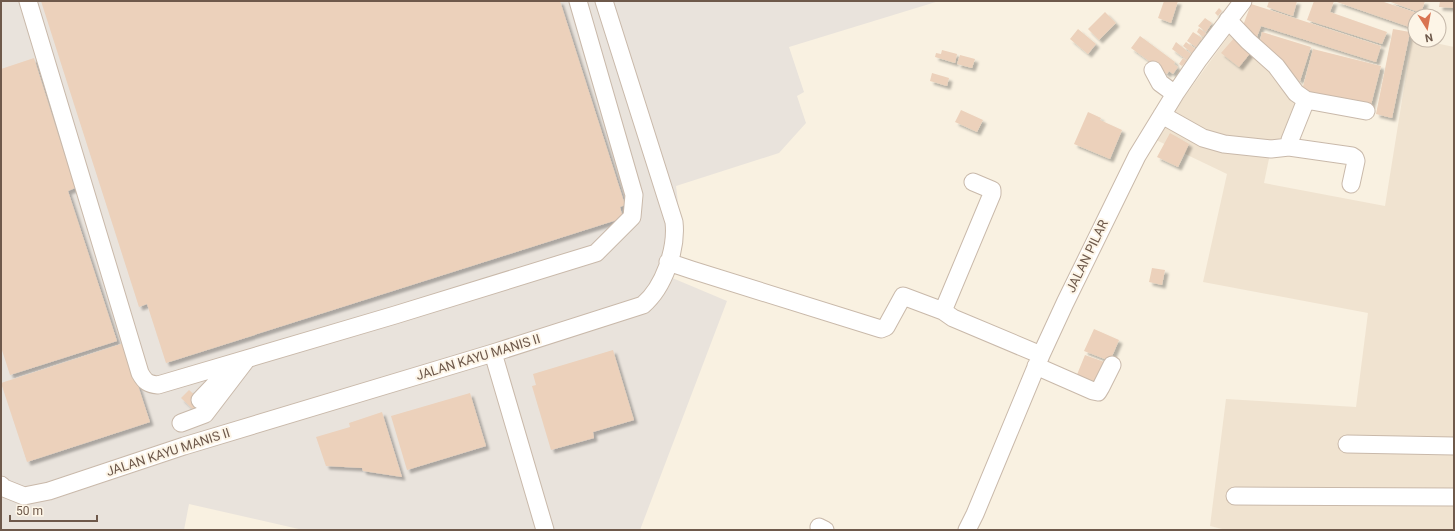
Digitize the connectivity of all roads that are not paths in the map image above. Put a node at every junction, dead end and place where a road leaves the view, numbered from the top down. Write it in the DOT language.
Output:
graph roads {
  1 [pos="28,1"];
  2 [pos="578,1"];
  3 [pos="604,1"];
  4 [pos="1243,1"];
  5 [pos="1228,20"];
  6 [pos="1153,70"];
  7 [pos="1175,94"];
  8 [pos="1306,100"];
  9 [pos="1366,111"];
  10 [pos="1162,116"];
  11 [pos="1289,147"];
  12 [pos="973,182"];
  13 [pos="1352,184"];
  14 [pos="668,262"];
  15 [pos="943,312"];
  16 [pos="493,353"];
  17 [pos="247,359"];
  18 [pos="1039,360"];
  19 [pos="223,366"];
  20 [pos="1112,366"];
  21 [pos="181,423"];
  22 [pos="1347,444"];
  23 [pos="184,446"];
  24 [pos="1454,446"];
  25 [pos="2,486"];
  26 [pos="1235,496"];
  27 [pos="1454,497"];
  28 [pos="545,530"];
  29 [pos="967,530"];
  1 -- 19 [label="street"];
  2 -- 17 [label="street"];
  3 -- 14 [label="street, JALAN KAYU MANIS II"];
  4 -- 5 [label="street, JALAN PILAR"];
  5 -- 7 [label="street, JALAN PILAR"];
  5 -- 8 [label="street"];
  6 -- 7 [label="street"];
  7 -- 10 [label="street, JALAN PILAR"];
  8 -- 9 [label="street"];
  8 -- 11 [label="street"];
  10 -- 11 [label="street"];
  10 -- 18 [label="street, JALAN PILAR"];
  11 -- 13 [label="street"];
  12 -- 15 [label="street"];
  14 -- 15 [label="street"];
  14 -- 16 [label="street, JALAN KAYU MANIS II"];
  15 -- 18 [label="street"];
  16 -- 23 [label="street, JALAN KAYU MANIS II"];
  16 -- 28 [label="street"];
  17 -- 19 [label="street"];
  17 -- 21 [label="street"];
  18 -- 20 [label="street"];
  18 -- 29 [label="street, JALAN PILAR"];
  19 -- 21 [label="street"];
  21 -- 23 [label="street"];
  22 -- 24 [label="street"];
  23 -- 25 [label="street, JALAN KAYU MANIS II"];
  26 -- 27 [label="street"];
}
